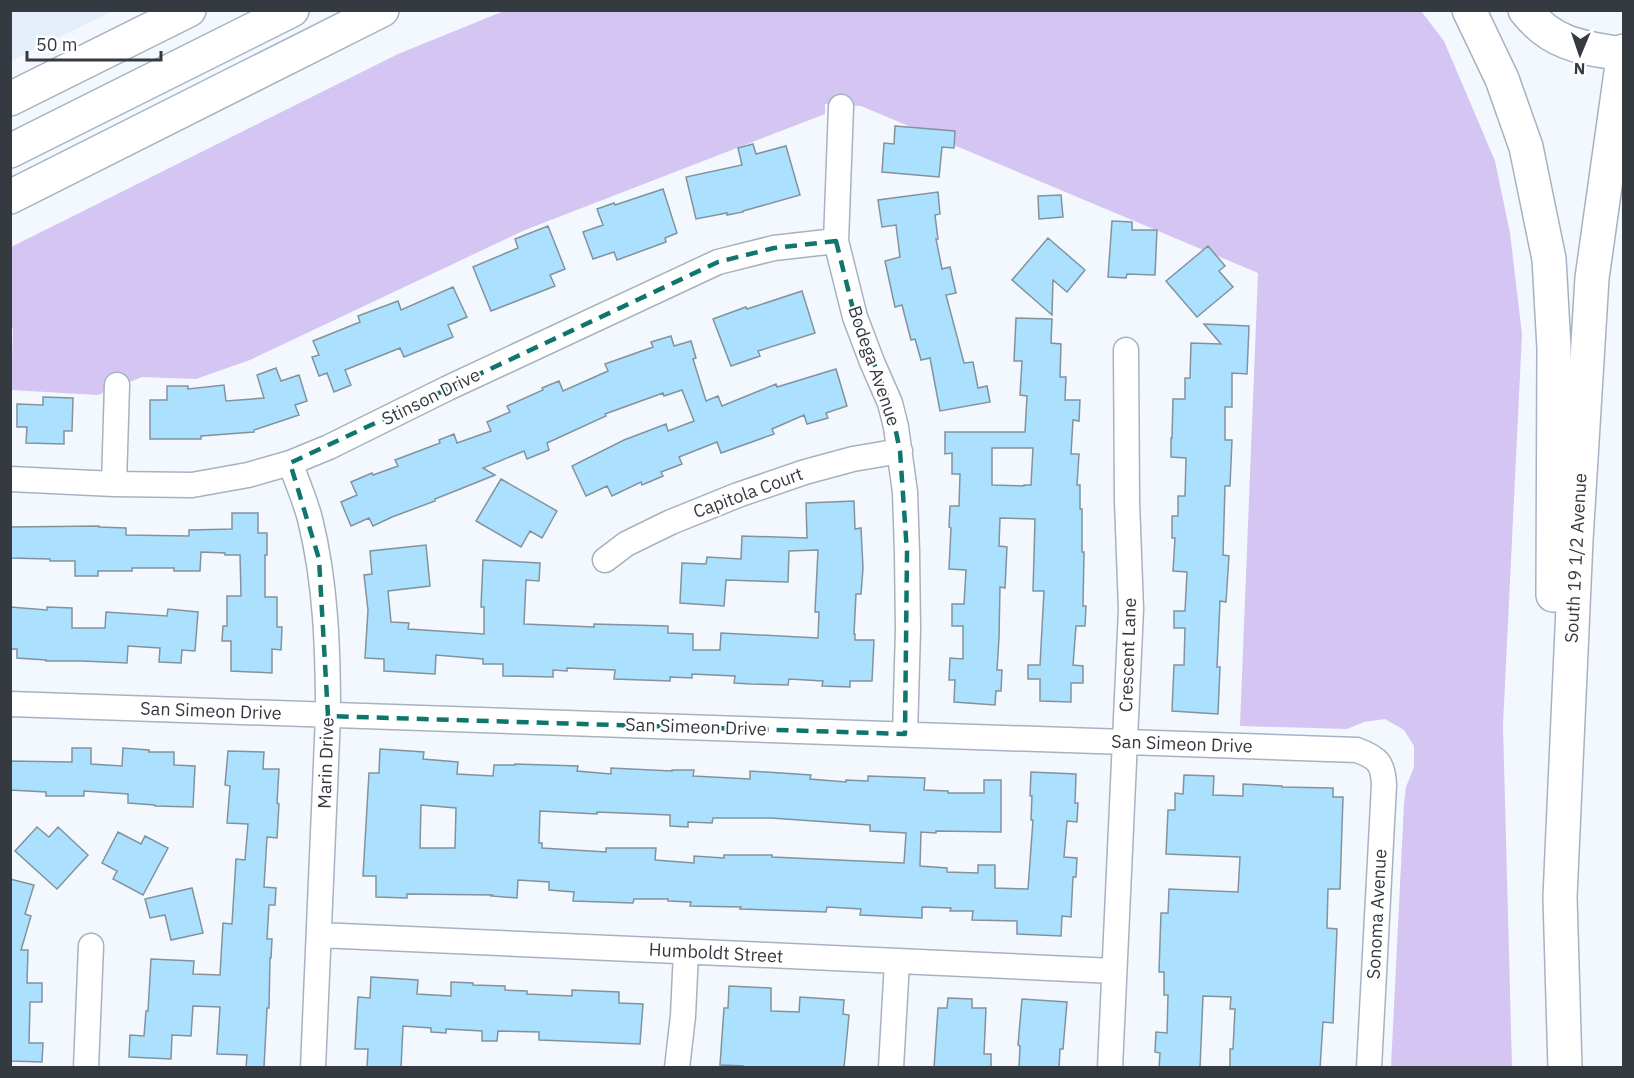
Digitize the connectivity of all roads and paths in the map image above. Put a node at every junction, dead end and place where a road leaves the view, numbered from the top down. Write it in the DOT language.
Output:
graph roads {
  1 [pos="189,10"];
  2 [pos="292,10"];
  3 [pos="382,10"];
  4 [pos="1469,10"];
  5 [pos="1525,10"];
  6 [pos="1623,52"];
  7 [pos="10,99"];
  8 [pos="841,107"];
  9 [pos="10,151"];
  10 [pos="10,197"];
  11 [pos="836,241"];
  12 [pos="1126,350"];
  13 [pos="117,386"];
  14 [pos="900,451"];
  15 [pos="290,462"];
  16 [pos="10,479"];
  17 [pos="114,484"];
  18 [pos="605,560"];
  19 [pos="10,704"];
  20 [pos="328,716"];
  21 [pos="905,734"];
  22 [pos="1124,743"];
  23 [pos="1379,762"];
  24 [pos="1562,829"];
  25 [pos="319,934"];
  26 [pos="91,946"];
  27 [pos="686,952"];
  28 [pos="897,962"];
  29 [pos="1114,971"];
  30 [pos="86,1068"];
  31 [pos="313,1068"];
  32 [pos="677,1068"];
  33 [pos="891,1068"];
  34 [pos="1110,1068"];
  35 [pos="1369,1068"];
  36 [pos="1565,1068"];
  1 -- 7 [label="highway"];
  2 -- 9 [label="highway"];
  3 -- 10 [label="highway"];
  4 -- 24 [label="highway"];
  5 -- 6 [label="highway"];
  6 -- 24 [label="highway, South 19 1/2 Avenue"];
  8 -- 11 [label="street, Bodega Avenue"];
  11 -- 14 [label="street, Bodega Avenue"];
  11 -- 15 [label="street, Stinson Drive"];
  12 -- 22 [label="street, Crescent Lane"];
  13 -- 17 [label="street"];
  14 -- 18 [label="street, Capitola Court"];
  14 -- 21 [label="street, Bodega Avenue"];
  15 -- 17 [label="street, Stinson Drive"];
  15 -- 20 [label="street, Marin Drive"];
  16 -- 17 [label="street, Stinson Drive"];
  19 -- 20 [label="street, San Simeon Drive"];
  20 -- 21 [label="street, San Simeon Drive"];
  20 -- 25 [label="street, Marin Drive"];
  21 -- 22 [label="street, San Simeon Drive"];
  22 -- 23 [label="street, San Simeon Drive"];
  22 -- 29 [label="street, Crescent Lane"];
  23 -- 35 [label="street, Sonoma Avenue"];
  24 -- 36 [label="highway, South 19 1/2 Avenue"];
  25 -- 27 [label="street, Humboldt Street"];
  25 -- 31 [label="street, Marin Drive"];
  26 -- 30 [label="street"];
  27 -- 28 [label="street, Humboldt Street"];
  27 -- 32 [label="street"];
  28 -- 29 [label="street, Humboldt Street"];
  28 -- 33 [label="street"];
  29 -- 34 [label="street, Crescent Lane"];
}
